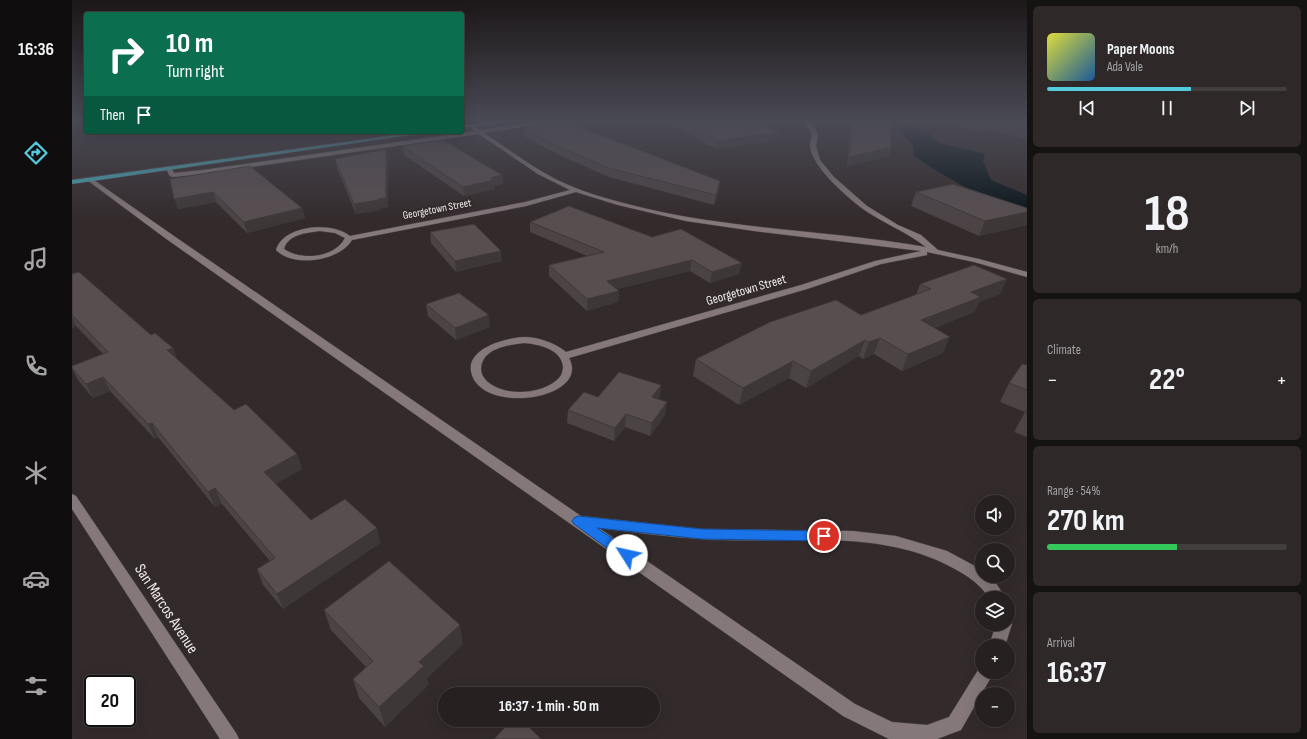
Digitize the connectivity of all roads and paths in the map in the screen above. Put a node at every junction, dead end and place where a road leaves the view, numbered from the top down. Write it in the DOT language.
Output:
graph roads {
  1 [pos="266,154"];
  2 [pos="323,154"];
  3 [pos="512,154"];
  4 [pos="815,154"];
  5 [pos="169,168"];
  6 [pos="89,179"];
  7 [pos="72,182"];
  8 [pos="577,190"];
  9 [pos="349,238"];
  10 [pos="936,251"];
  11 [pos="1027,275"];
  12 [pos="564,356"];
  13 [pos="72,499"];
  14 [pos="578,521"];
  15 [pos="993,591"];
  16 [pos="982,679"];
  17 [pos="230,739"];
  1 -- 5 [label="main road"];
  2 -- 5 [label="street"];
  3 -- 8 [label="street, Georgetown Street"];
  4 -- 10 [label="street, Georgetown Street"];
  5 -- 6 [label="main road"];
  6 -- 7 [label="main road"];
  6 -- 14 [label="street"];
  8 -- 9 [label="street, Georgetown Street"];
  8 -- 10 [label="street, Georgetown Street"];
  9 -- 9 [label="street"];
  10 -- 11 [label="street, Georgetown Street"];
  10 -- 12 [label="street, Georgetown Street"];
  12 -- 12 [label="street"];
  13 -- 17 [label="street, San Marcos Avenue"];
  14 -- 15 [label="street"];
  14 -- 16 [label="street"];
}
